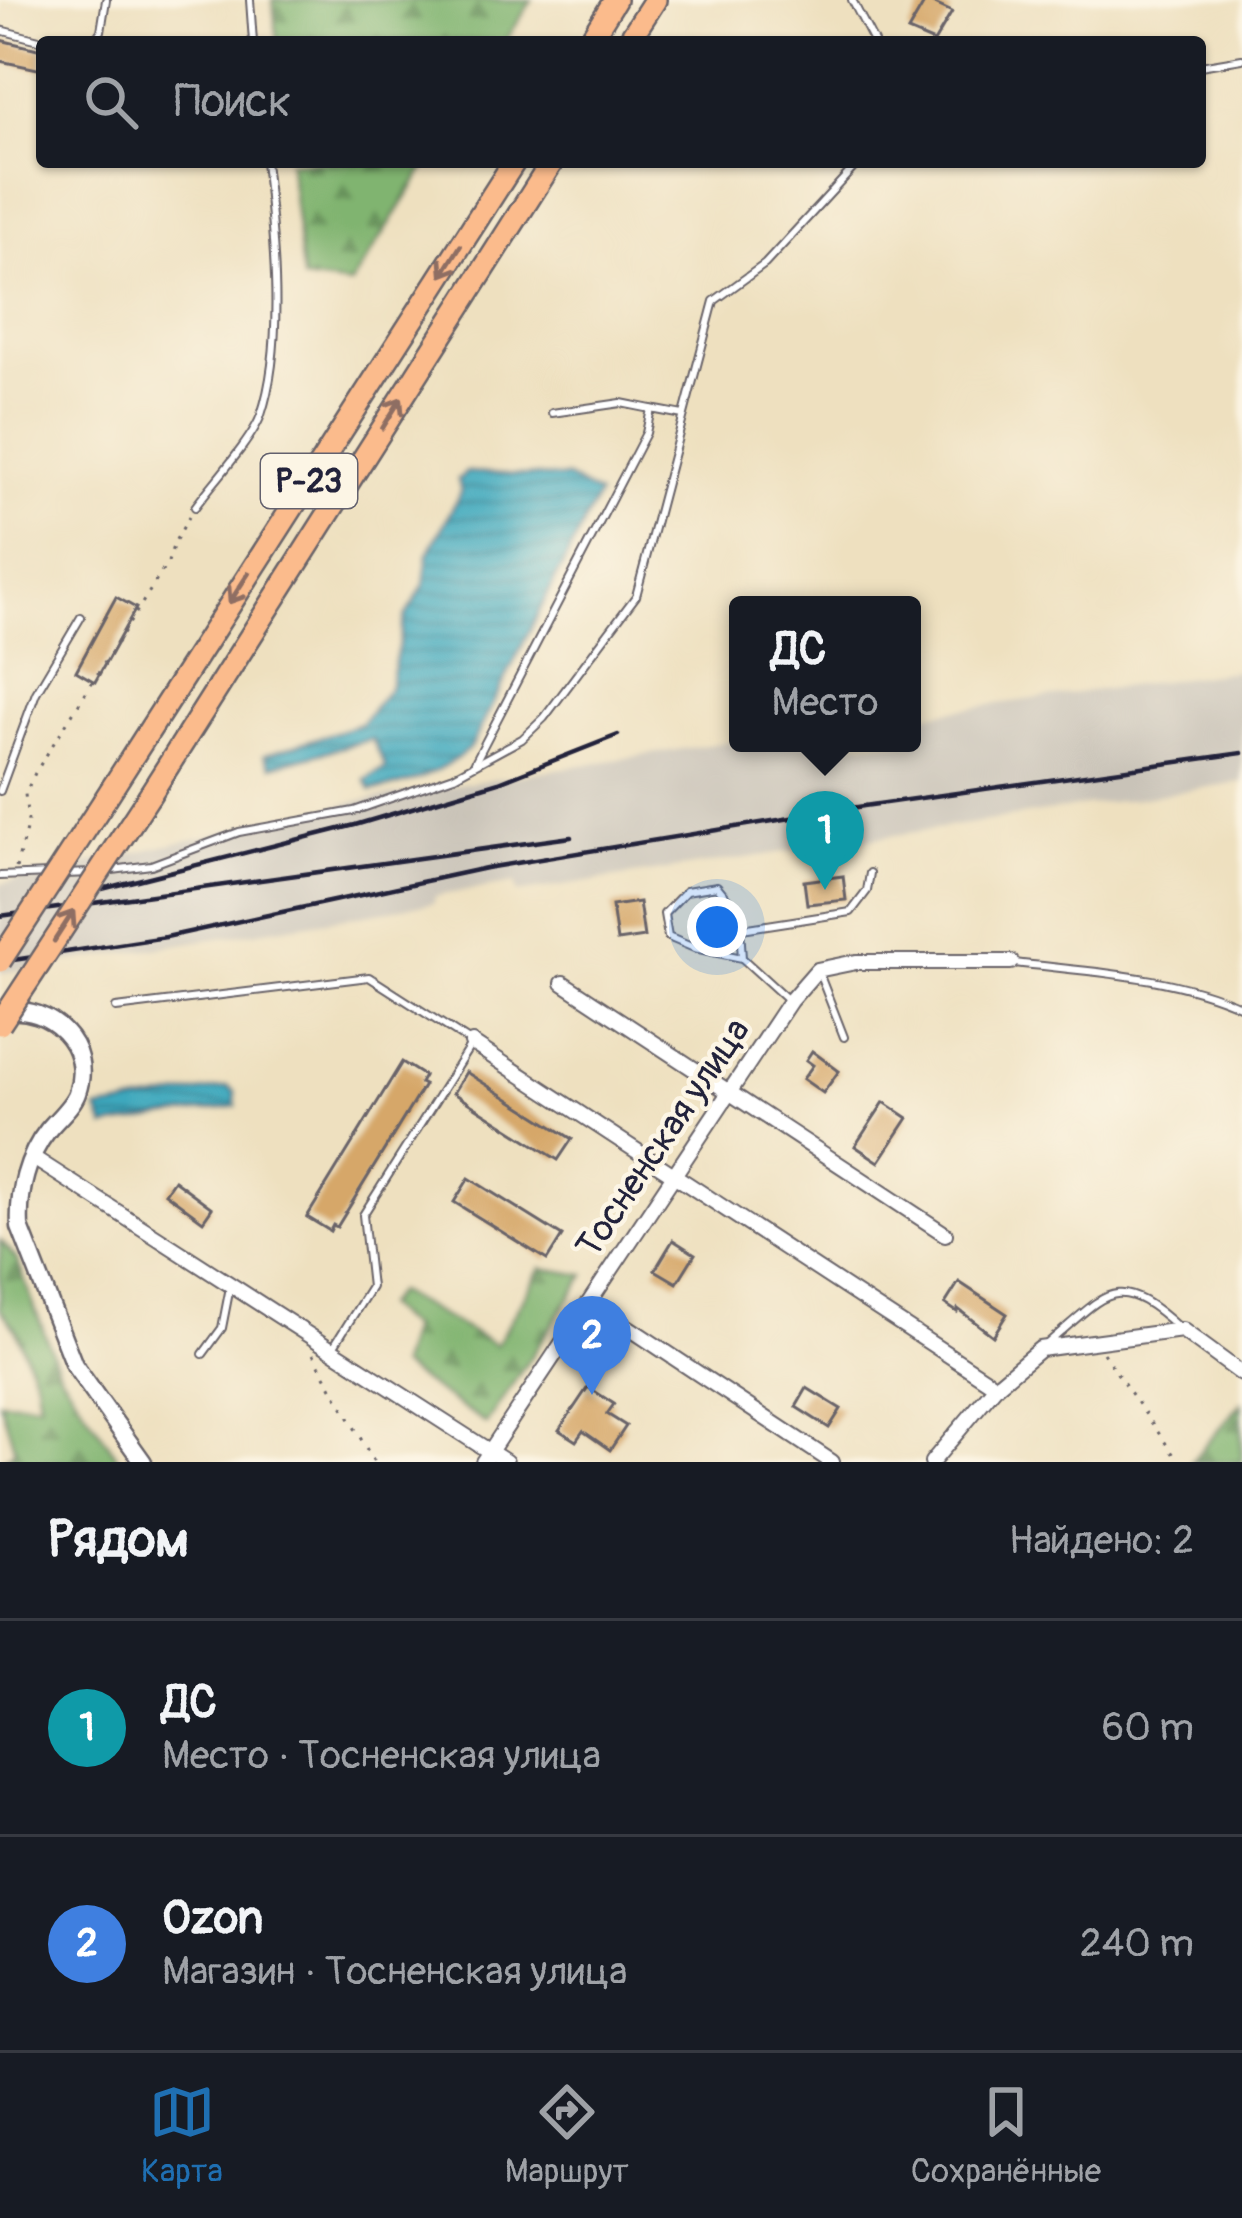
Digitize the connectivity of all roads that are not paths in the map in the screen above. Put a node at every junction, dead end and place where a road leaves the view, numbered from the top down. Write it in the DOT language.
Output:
graph roads {
  1 [pos="106,0"];
  2 [pos="250,0"];
  3 [pos="615,0"];
  4 [pos="655,0"];
  5 [pos="853,0"];
  6 [pos="0,30"];
  7 [pos="97,36"];
  8 [pos="253,36"];
  9 [pos="593,36"];
  10 [pos="632,36"];
  11 [pos="871,36"];
  12 [pos="36,39"];
  13 [pos="1242,59"];
  14 [pos="1206,65"];
  15 [pos="266,168"];
  16 [pos="510,168"];
  17 [pos="548,168"];
  18 [pos="853,168"];
  19 [pos="651,409"];
  20 [pos="552,413"];
  21 [pos="684,415"];
  22 [pos="195,507"];
  23 [pos="81,617"];
  24 [pos="473,765"];
  25 [pos="0,790"];
  26 [pos="870,873"];
  27 [pos="0,876"];
  28 [pos="742,929"];
  29 [pos="742,958"];
  30 [pos="0,961"];
  31 [pos="1011,962"];
  32 [pos="818,970"];
  33 [pos="563,983"];
  34 [pos="790,1001"];
  35 [pos="1242,1006"];
  36 [pos="116,1008"];
  37 [pos="0,1012"];
  38 [pos="0,1024"];
  39 [pos="844,1037"];
  40 [pos="472,1043"];
  41 [pos="729,1092"];
  42 [pos="32,1157"];
  43 [pos="674,1175"];
  44 [pos="945,1234"];
  45 [pos="230,1286"];
  46 [pos="590,1303"];
  47 [pos="1182,1330"];
  48 [pos="1040,1349"];
  49 [pos="330,1352"];
  50 [pos="203,1354"];
  51 [pos="1242,1374"];
  52 [pos="996,1385"];
  53 [pos="487,1456"];
  54 [pos="143,1462"];
  55 [pos="506,1462"];
  56 [pos="832,1462"];
  57 [pos="932,1462"];
  1 -- 7 [label="lane"];
  2 -- 8 [label="lane"];
  3 -- 9 [label="highway"];
  4 -- 10 [label="highway"];
  5 -- 11 [label="lane"];
  6 -- 12 [label="lane"];
  13 -- 14 [label="lane"];
  15 -- 22 [label="lane"];
  16 -- 30 [label="highway, Р-23, one-way, bridge"];
  38 -- 17 [label="highway, Р-23, one-way, bridge"];
  18 -- 21 [label="lane"];
  19 -- 20 [label="lane"];
  19 -- 21 [label="lane"];
  19 -- 24 [label="lane"];
  21 -- 24 [label="lane"];
  23 -- 25 [label="lane"];
  24 -- 27 [label="lane"];
  26 -- 28 [label="lane"];
  28 -- 29 [label="lane"];
  28 -- 29 [label="lane"];
  29 -- 34 [label="lane"];
  31 -- 32 [label="street"];
  31 -- 35 [label="lane"];
  32 -- 34 [label="street, Тосненская улица"];
  32 -- 39 [label="lane"];
  33 -- 41 [label="street"];
  34 -- 41 [label="street, Тосненская улица"];
  36 -- 40 [label="lane"];
  37 -- 42 [label="street"];
  40 -- 43 [label="street"];
  40 -- 49 [label="lane"];
  41 -- 43 [label="street, Тосненская улица"];
  41 -- 44 [label="street"];
  42 -- 45 [label="street"];
  42 -- 54 [label="street"];
  43 -- 46 [label="street, Тосненская улица"];
  43 -- 52 [label="street"];
  45 -- 49 [label="street"];
  45 -- 50 [label="lane"];
  46 -- 53 [label="street, Тосненская улица"];
  46 -- 56 [label="street"];
  47 -- 48 [label="street"];
  47 -- 48 [label="lane"];
  47 -- 51 [label="street"];
  48 -- 52 [label="street"];
  49 -- 53 [label="street"];
  52 -- 57 [label="street"];
  53 -- 55 [label="street"];
}
